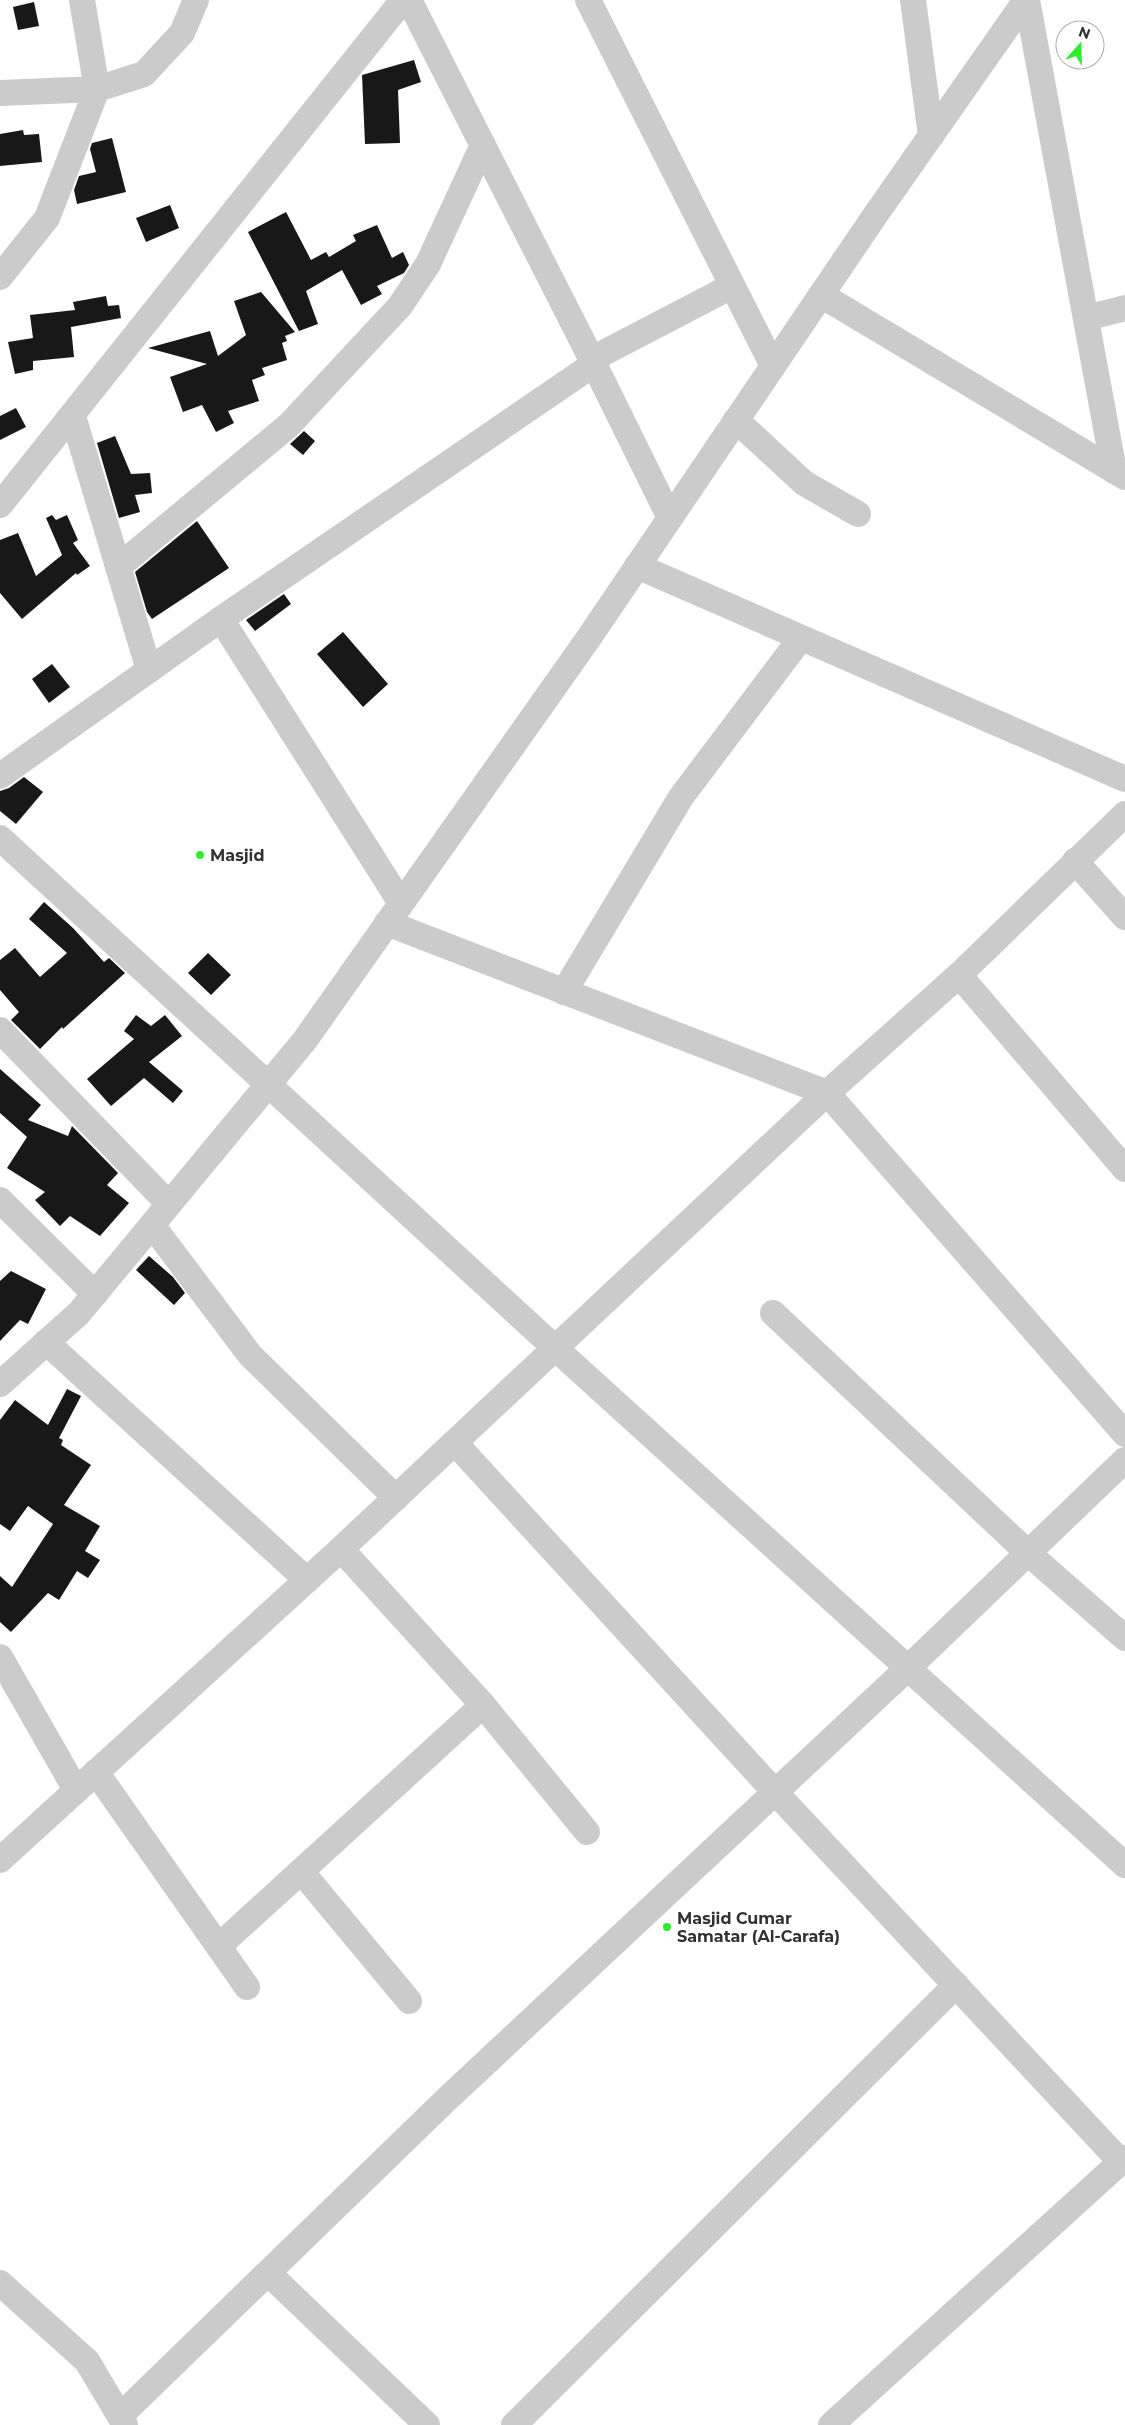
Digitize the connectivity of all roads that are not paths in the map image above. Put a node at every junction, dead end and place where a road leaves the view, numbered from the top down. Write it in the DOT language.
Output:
graph roads {
  1 [pos="82,0"];
  2 [pos="196,0"];
  3 [pos="403,0"];
  4 [pos="409,0"];
  5 [pos="588,0"];
  6 [pos="913,0"];
  7 [pos="1027,0"];
  8 [pos="97,88"];
  9 [pos="0,93"];
  10 [pos="931,136"];
  11 [pos="483,145"];
  12 [pos="0,277"];
  13 [pos="732,286"];
  14 [pos="821,295"];
  15 [pos="1125,308"];
  16 [pos="1086,318"];
  17 [pos="593,361"];
  18 [pos="773,366"];
  19 [pos="73,416"];
  20 [pos="736,420"];
  21 [pos="1120,474"];
  22 [pos="0,505"];
  23 [pos="858,514"];
  24 [pos="670,518"];
  25 [pos="637,566"];
  26 [pos="118,567"];
  27 [pos="221,619"];
  28 [pos="801,638"];
  29 [pos="149,670"];
  30 [pos="0,776"];
  31 [pos="1125,779"];
  32 [pos="1125,814"];
  33 [pos="0,838"];
  34 [pos="1075,861"];
  35 [pos="394,913"];
  36 [pos="1125,917"];
  37 [pos="959,975"];
  38 [pos="564,992"];
  39 [pos="0,1030"];
  40 [pos="269,1083"];
  41 [pos="827,1093"];
  42 [pos="1125,1168"];
  43 [pos="0,1200"];
  44 [pos="169,1204"];
  45 [pos="152,1225"];
  46 [pos="95,1294"];
  47 [pos="773,1313"];
  48 [pos="46,1342"];
  49 [pos="555,1348"];
  50 [pos="0,1384"];
  51 [pos="1125,1434"];
  52 [pos="455,1443"];
  53 [pos="1125,1460"];
  54 [pos="396,1498"];
  55 [pos="341,1549"];
  56 [pos="1028,1553"];
  57 [pos="307,1580"];
  58 [pos="1125,1638"];
  59 [pos="0,1657"];
  60 [pos="908,1668"];
  61 [pos="483,1705"];
  62 [pos="96,1772"];
  63 [pos="76,1790"];
  64 [pos="776,1792"];
  65 [pos="587,1832"];
  66 [pos="0,1860"];
  67 [pos="1125,1865"];
  68 [pos="301,1871"];
  69 [pos="219,1946"];
  70 [pos="956,1985"];
  71 [pos="247,1987"];
  72 [pos="409,2001"];
  73 [pos="1123,2160"];
  74 [pos="268,2273"];
  75 [pos="0,2283"];
  76 [pos="123,2421"];
  77 [pos="427,2425"];
  78 [pos="514,2425"];
  79 [pos="831,2425"];
  1 -- 8 [label="street"];
  2 -- 8 [label="street"];
  3 -- 19 [label="street"];
  4 -- 11 [label="street"];
  5 -- 13 [label="street"];
  6 -- 10 [label="street"];
  7 -- 10 [label="street"];
  7 -- 16 [label="street"];
  8 -- 9 [label="street"];
  8 -- 12 [label="street"];
  10 -- 14 [label="street"];
  11 -- 17 [label="street"];
  11 -- 26 [label="street"];
  13 -- 17 [label="street"];
  13 -- 18 [label="street"];
  14 -- 18 [label="street"];
  14 -- 21 [label="street"];
  15 -- 16 [label="street"];
  16 -- 21 [label="street"];
  17 -- 24 [label="street"];
  17 -- 27 [label="street"];
  18 -- 20 [label="street"];
  19 -- 22 [label="street"];
  19 -- 26 [label="street"];
  20 -- 23 [label="street"];
  20 -- 24 [label="street"];
  24 -- 25 [label="street"];
  25 -- 28 [label="street"];
  25 -- 35 [label="street"];
  26 -- 29 [label="street"];
  27 -- 29 [label="street"];
  27 -- 35 [label="street"];
  28 -- 31 [label="street"];
  28 -- 38 [label="street"];
  29 -- 30 [label="street"];
  32 -- 34 [label="street"];
  33 -- 40 [label="street"];
  34 -- 36 [label="street"];
  34 -- 37 [label="street"];
  35 -- 38 [label="street"];
  35 -- 40 [label="street"];
  37 -- 41 [label="street"];
  37 -- 42 [label="street"];
  38 -- 41 [label="street"];
  39 -- 44 [label="street"];
  40 -- 44 [label="street"];
  40 -- 49 [label="street"];
  41 -- 49 [label="street"];
  41 -- 51 [label="street"];
  43 -- 46 [label="street"];
  44 -- 45 [label="street"];
  45 -- 46 [label="street"];
  45 -- 54 [label="street"];
  46 -- 48 [label="street"];
  47 -- 56 [label="street"];
  48 -- 50 [label="street"];
  48 -- 57 [label="street"];
  49 -- 52 [label="street"];
  49 -- 60 [label="street"];
  52 -- 54 [label="street"];
  52 -- 64 [label="street"];
  53 -- 56 [label="street"];
  54 -- 55 [label="street"];
  55 -- 57 [label="street"];
  55 -- 61 [label="street"];
  56 -- 58 [label="street"];
  56 -- 60 [label="street"];
  57 -- 62 [label="street"];
  59 -- 63 [label="street"];
  60 -- 64 [label="street"];
  60 -- 67 [label="street"];
  61 -- 65 [label="street"];
  61 -- 68 [label="street"];
  62 -- 63 [label="street"];
  62 -- 69 [label="street"];
  63 -- 66 [label="street"];
  64 -- 70 [label="street"];
  64 -- 74 [label="street"];
  68 -- 69 [label="street"];
  68 -- 72 [label="street"];
  69 -- 71 [label="street"];
  70 -- 73 [label="street"];
  70 -- 78 [label="street"];
  73 -- 79 [label="street"];
  74 -- 76 [label="street"];
  74 -- 77 [label="street"];
  75 -- 76 [label="street"];
}
